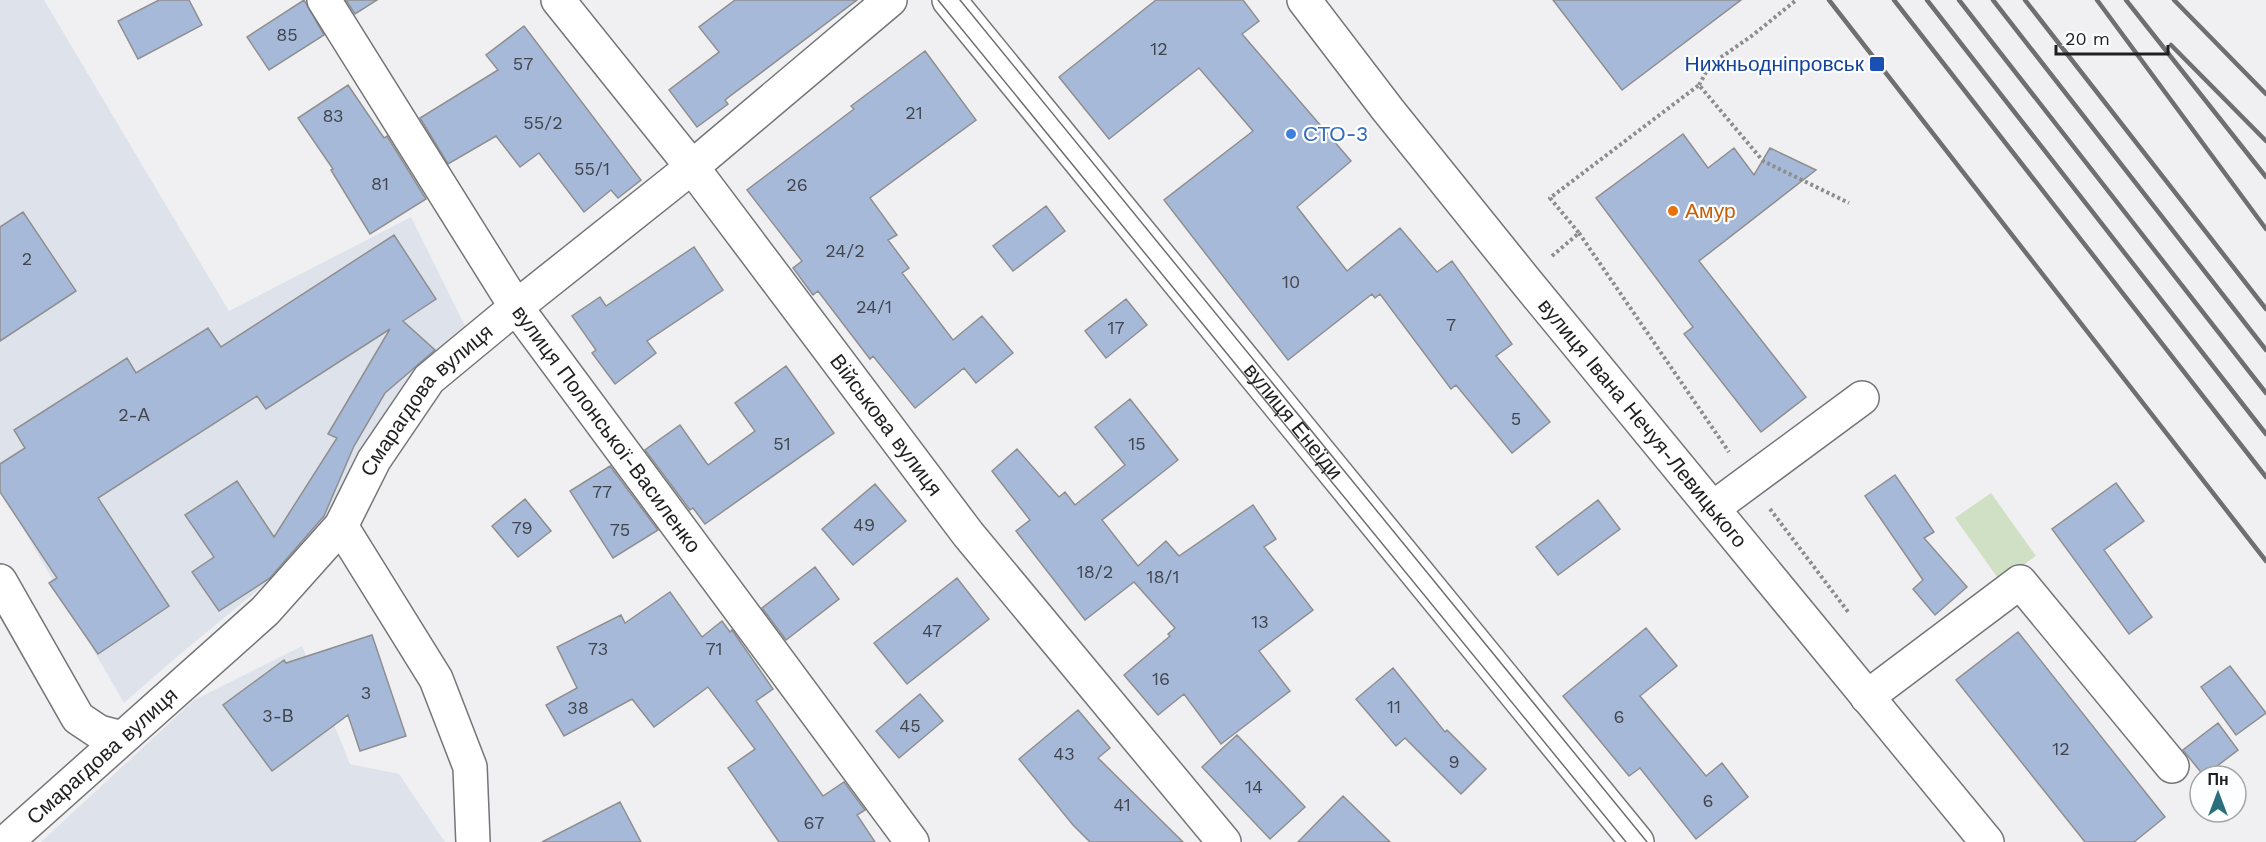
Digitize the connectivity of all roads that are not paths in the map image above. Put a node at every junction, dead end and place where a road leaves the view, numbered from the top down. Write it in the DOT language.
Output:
graph roads {
  1 [pos="324,0"];
  2 [pos="558,0"];
  3 [pos="890,0"];
  4 [pos="949,0"];
  5 [pos="1304,0"];
  6 [pos="692,167"];
  7 [pos="516,307"];
  8 [pos="1862,398"];
  9 [pos="1713,508"];
  10 [pos="341,526"];
  11 [pos="0,581"];
  12 [pos="1867,697"];
  13 [pos="122,738"];
  14 [pos="2172,766"];
  15 [pos="6,842"];
  16 [pos="473,842"];
  17 [pos="912,842"];
  18 [pos="1224,842"];
  19 [pos="1637,842"];
  20 [pos="1987,842"];
  1 -- 7 [label="street, вулиця Полонської-Василенко"];
  2 -- 6 [label="street, Військова вулиця"];
  3 -- 6 [label="street, Смарагдова вулиця"];
  4 -- 19 [label="street, вулиця Енеїди"];
  5 -- 9 [label="street, вулиця Івана Нечуя-Левицького"];
  6 -- 7 [label="street, Смарагдова вулиця"];
  6 -- 18 [label="street, Військова вулиця"];
  7 -- 10 [label="street, Смарагдова вулиця"];
  7 -- 17 [label="street, вулиця Полонської-Василенко"];
  8 -- 9 [label="street"];
  9 -- 12 [label="street, вулиця Івана Нечуя-Левицького"];
  10 -- 13 [label="street, Смарагдова вулиця"];
  10 -- 16 [label="street"];
  11 -- 13 [label="street"];
  12 -- 14 [label="street"];
  12 -- 20 [label="street, вулиця Івана Нечуя-Левицького"];
  13 -- 15 [label="street, Смарагдова вулиця"];
}
